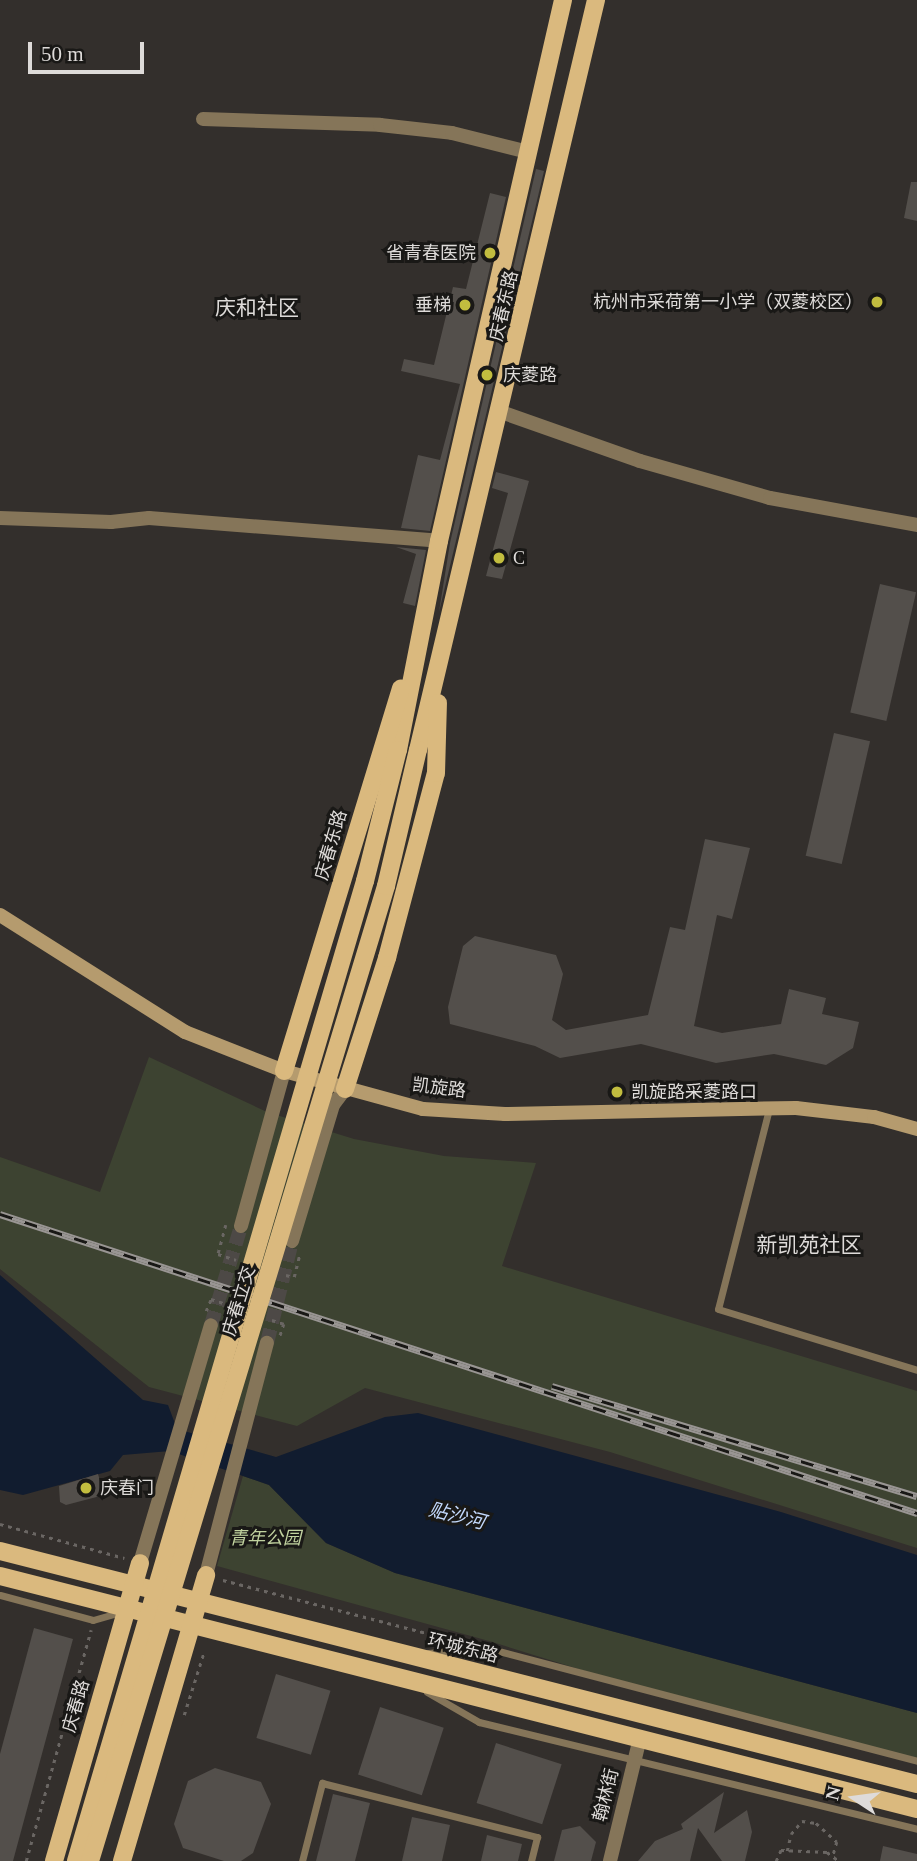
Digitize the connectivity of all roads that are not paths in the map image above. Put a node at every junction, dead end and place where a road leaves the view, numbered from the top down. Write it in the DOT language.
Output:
graph roads {
  1 [pos="563,0"];
  2 [pos="596,0"];
  3 [pos="203,120"];
  4 [pos="528,152"];
  5 [pos="501,412"];
  6 [pos="0,518"];
  7 [pos="917,525"];
  8 [pos="439,541"];
  9 [pos="421,632"];
  10 [pos="440,661"];
  11 [pos="398,750"];
  12 [pos="418,750"];
  13 [pos="0,915"];
  14 [pos="284,1071"];
  15 [pos="345,1089"];
  16 [pos="769,1108"];
  17 [pos="917,1129"];
  18 [pos="241,1226"];
  19 [pos="292,1241"];
  20 [pos="211,1325"];
  21 [pos="267,1343"];
  22 [pos="917,1370"];
  23 [pos="0,1551"];
  24 [pos="140,1563"];
  25 [pos="206,1575"];
  26 [pos="0,1576"];
  27 [pos="132,1585"];
  28 [pos="0,1595"];
  29 [pos="200,1599"];
  30 [pos="125,1611"];
  31 [pos="191,1626"];
  32 [pos="407,1656"];
  33 [pos="405,1679"];
  34 [pos="640,1738"];
  35 [pos="917,1761"];
  36 [pos="634,1763"];
  37 [pos="917,1784"];
  38 [pos="917,1809"];
  39 [pos="917,1829"];
  40 [pos="54,1861"];
  41 [pos="76,1861"];
  42 [pos="90,1861"];
  43 [pos="122,1861"];
  44 [pos="302,1861"];
  45 [pos="531,1861"];
  46 [pos="610,1861"];
  1 -- 4 [label="main road, 庆春东路"];
  2 -- 5 [label="main road, 庆春东路"];
  3 -- 4 [label="street"];
  4 -- 8 [label="main road, 庆春东路"];
  5 -- 7 [label="street"];
  5 -- 10 [label="main road, 庆春东路"];
  6 -- 8 [label="street"];
  8 -- 9 [label="main road, 庆春东路"];
  9 -- 11 [label="main road, 庆春东路"];
  9 -- 14 [label="main road, 庆春东路"];
  10 -- 12 [label="main road, 庆春东路"];
  10 -- 15 [label="main road, 庆春东路"];
  11 -- 41 [label="main road, 庆春立交, bridge"];
  12 -- 42 [label="main road, 庆春立交, bridge"];
  13 -- 14 [label="main road, 凯旋路"];
  14 -- 15 [label="main road, 凯旋路"];
  14 -- 18 [label="street"];
  15 -- 16 [label="main road, 凯旋路"];
  15 -- 19 [label="street"];
  16 -- 17 [label="main road, 凯旋路"];
  16 -- 22 [label="lane"];
  20 -- 24 [label="street"];
  21 -- 25 [label="street"];
  23 -- 27 [label="main road, 环城东路"];
  24 -- 27 [label="main road, 庆春路"];
  25 -- 29 [label="main road"];
  26 -- 30 [label="main road"];
  27 -- 29 [label="main road, 环城东路"];
  27 -- 30 [label="main road, 庆春路"];
  28 -- 30 [label="lane"];
  29 -- 31 [label="main road"];
  29 -- 32 [label="main road, 环城东路"];
  30 -- 31 [label="main road"];
  30 -- 40 [label="main road, 庆春路"];
  31 -- 33 [label="main road"];
  31 -- 43 [label="main road"];
  32 -- 35 [label="lane"];
  32 -- 37 [label="main road, 环城东路"];
  33 -- 34 [label="main road"];
  33 -- 36 [label="lane"];
  34 -- 36 [label="street, 翰林街"];
  34 -- 38 [label="main road"];
  36 -- 39 [label="lane"];
  36 -- 46 [label="street, 翰林街"];
  44 -- 45 [label="lane"];
}
